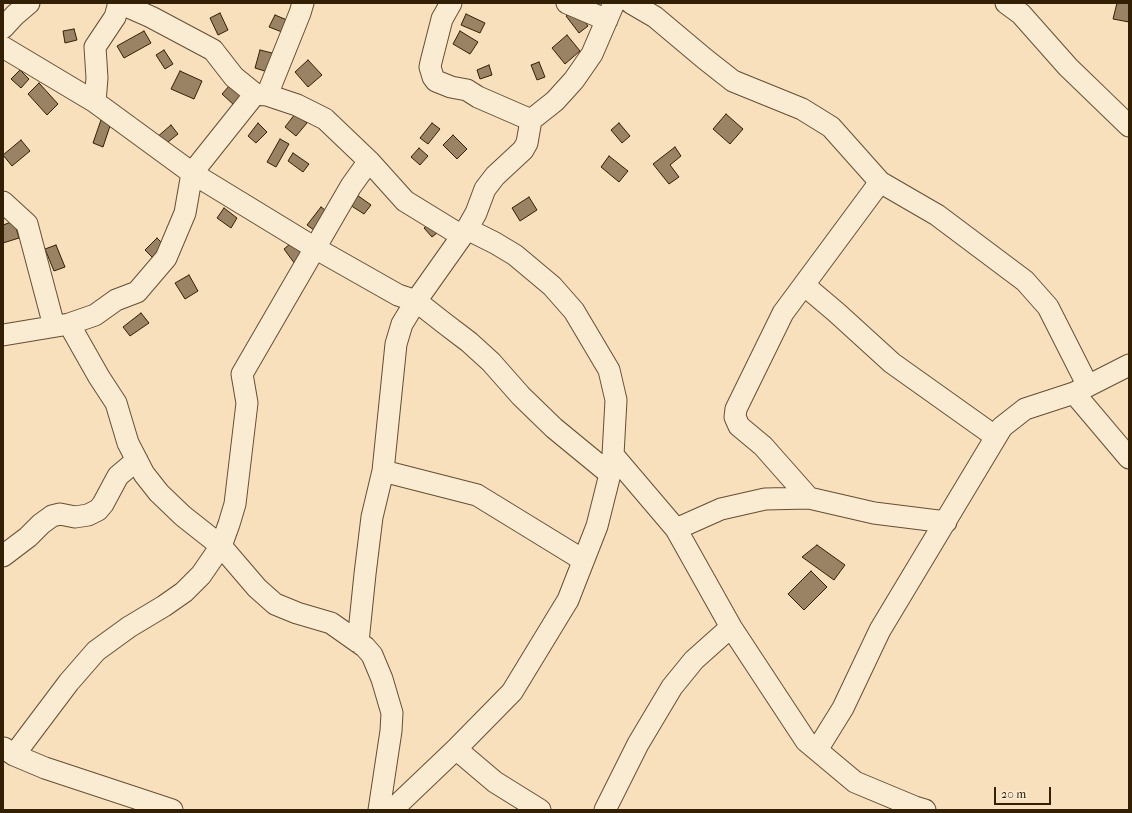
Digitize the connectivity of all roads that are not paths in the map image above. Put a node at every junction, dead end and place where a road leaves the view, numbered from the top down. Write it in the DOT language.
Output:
graph roads {
  1 [pos="29,3"];
  2 [pos="119,3"];
  3 [pos="303,3"];
  4 [pos="451,3"];
  5 [pos="567,3"];
  6 [pos="631,3"];
  7 [pos="1006,3"];
  8 [pos="610,11"];
  9 [pos="3,28"];
  10 [pos="3,47"];
  11 [pos="261,94"];
  12 [pos="95,102"];
  13 [pos="531,120"];
  14 [pos="1129,126"];
  15 [pos="369,161"];
  16 [pos="192,173"];
  17 [pos="880,182"];
  18 [pos="3,202"];
  19 [pos="464,233"];
  20 [pos="316,248"];
  21 [pos="804,285"];
  22 [pos="416,301"];
  23 [pos="61,325"];
  24 [pos="3,336"];
  25 [pos="1129,365"];
  26 [pos="1081,390"];
  27 [pos="996,436"];
  28 [pos="1129,458"];
  29 [pos="137,460"];
  30 [pos="612,464"];
  31 [pos="383,471"];
  32 [pos="809,498"];
  33 [pos="946,522"];
  34 [pos="676,529"];
  35 [pos="220,546"];
  36 [pos="3,556"];
  37 [pos="584,560"];
  38 [pos="731,627"];
  39 [pos="358,642"];
  40 [pos="456,749"];
  41 [pos="817,750"];
  42 [pos="9,751"];
  43 [pos="172,810"];
  44 [pos="379,810"];
  45 [pos="392,810"];
  46 [pos="540,810"];
  47 [pos="605,810"];
  48 [pos="926,810"];
  1 -- 9 [label="street"];
  2 -- 11 [label="street"];
  2 -- 12 [label="street"];
  3 -- 11 [label="street"];
  4 -- 13 [label="street"];
  5 -- 8 [label="street"];
  6 -- 17 [label="street"];
  7 -- 14 [label="street"];
  8 -- 13 [label="street"];
  10 -- 12 [label="street"];
  11 -- 15 [label="street"];
  11 -- 16 [label="street"];
  12 -- 16 [label="street"];
  13 -- 19 [label="street"];
  15 -- 19 [label="street"];
  15 -- 20 [label="street"];
  16 -- 20 [label="street"];
  16 -- 23 [label="street"];
  17 -- 21 [label="street"];
  17 -- 26 [label="street"];
  18 -- 23 [label="street"];
  19 -- 22 [label="street"];
  19 -- 30 [label="street"];
  20 -- 22 [label="street"];
  20 -- 35 [label="street"];
  21 -- 27 [label="street"];
  21 -- 32 [label="street"];
  22 -- 30 [label="street"];
  22 -- 31 [label="street"];
  23 -- 24 [label="street"];
  23 -- 29 [label="street"];
  25 -- 26 [label="street"];
  26 -- 27 [label="street"];
  26 -- 28 [label="street"];
  27 -- 33 [label="street"];
  29 -- 35 [label="street"];
  29 -- 36 [label="street"];
  30 -- 34 [label="street"];
  30 -- 37 [label="street"];
  31 -- 37 [label="street"];
  31 -- 39 [label="street"];
  32 -- 33 [label="street"];
  32 -- 34 [label="street"];
  33 -- 41 [label="street"];
  34 -- 38 [label="street"];
  35 -- 39 [label="street"];
  35 -- 42 [label="street"];
  37 -- 40 [label="street"];
  38 -- 41 [label="street"];
  38 -- 47 [label="street"];
  39 -- 44 [label="street"];
  40 -- 45 [label="street"];
  40 -- 46 [label="street"];
  41 -- 48 [label="street"];
  42 -- 43 [label="street"];
}
